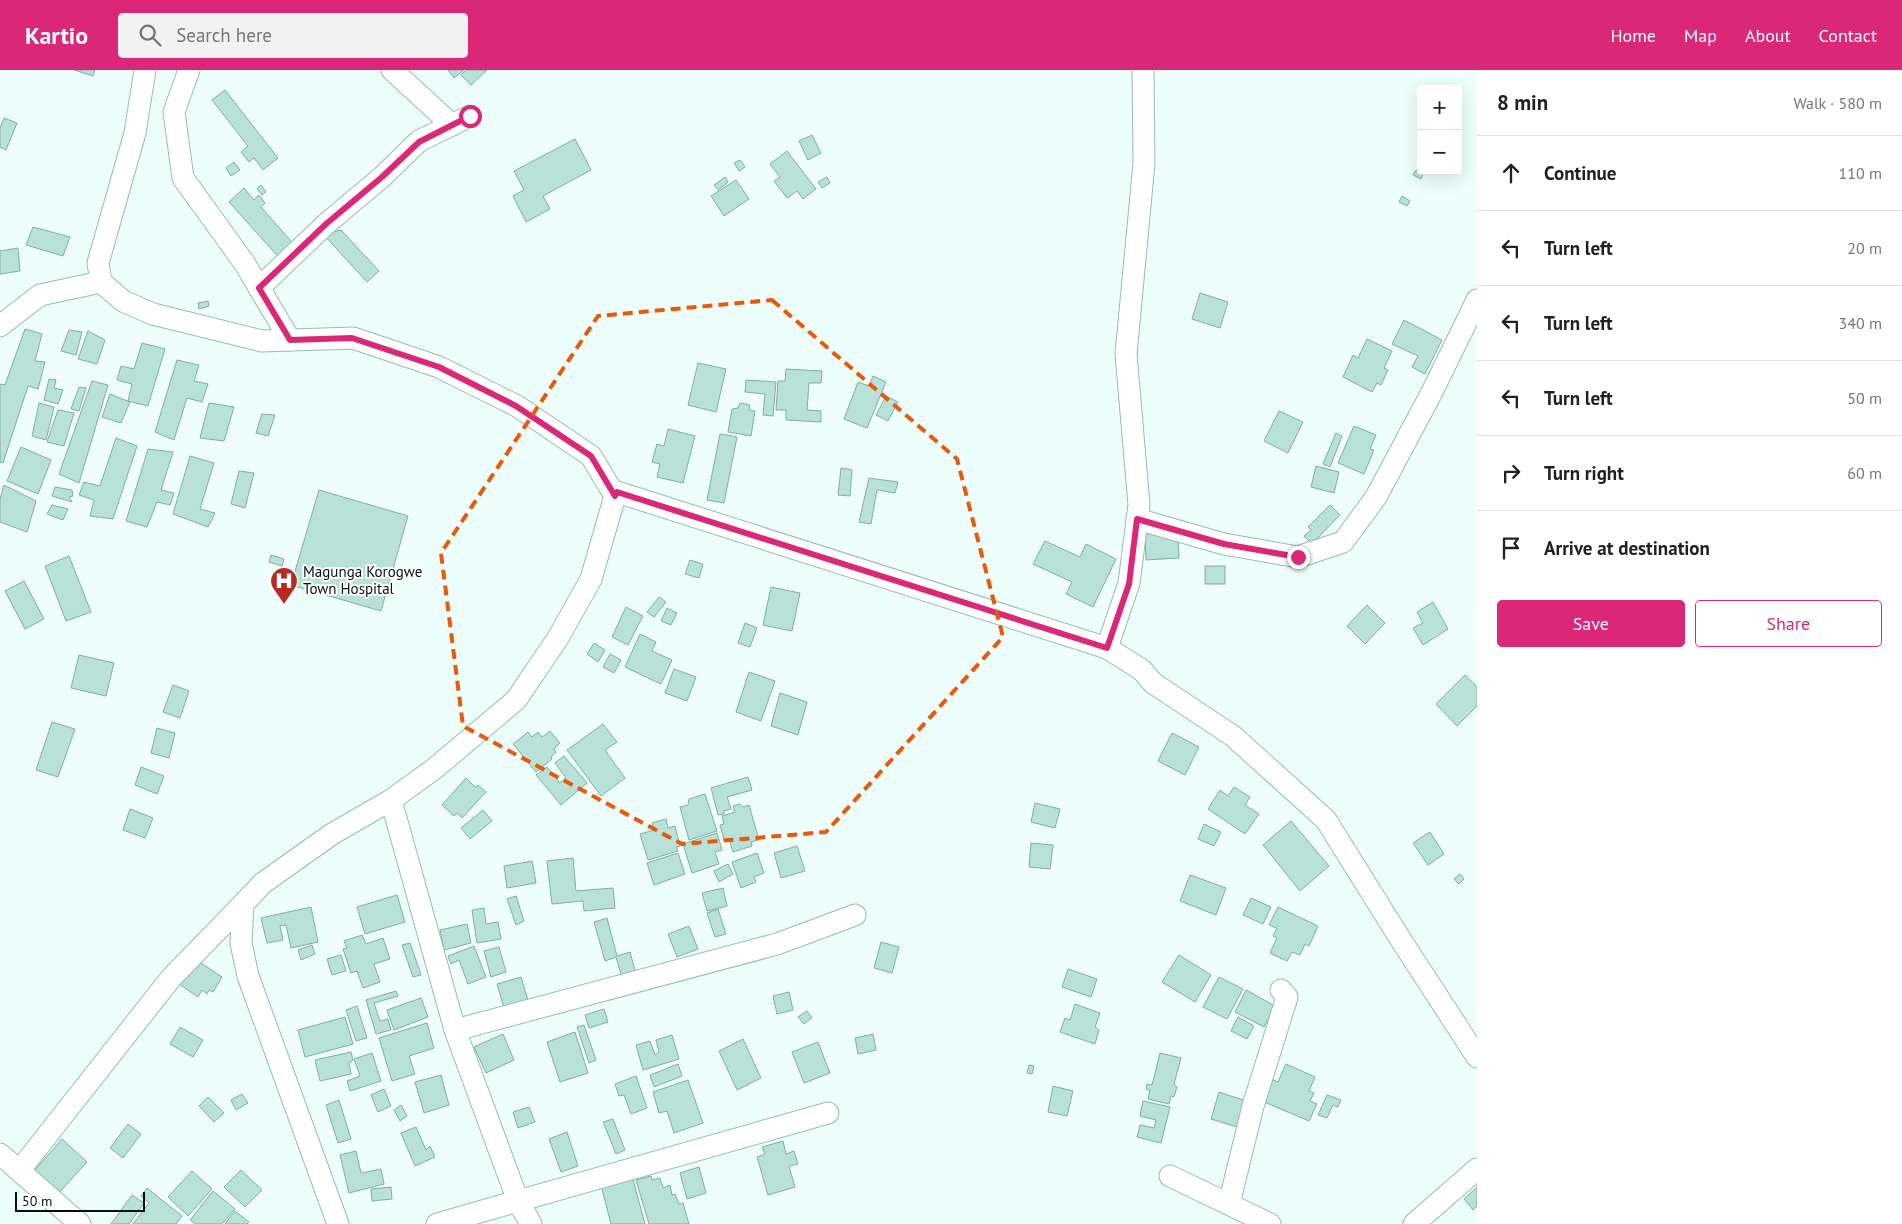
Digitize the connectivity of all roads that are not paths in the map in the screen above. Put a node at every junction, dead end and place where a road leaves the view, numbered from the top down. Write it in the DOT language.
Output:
graph roads {
  1 [pos="145,70"];
  2 [pos="189,70"];
  3 [pos="392,70"];
  4 [pos="1144,70"];
  5 [pos="101,282"];
  6 [pos="259,288"];
  7 [pos="1477,300"];
  8 [pos="0,326"];
  9 [pos="290,340"];
  10 [pos="615,496"];
  11 [pos="1137,519"];
  12 [pos="1107,648"];
  13 [pos="392,800"];
  14 [pos="243,904"];
  15 [pos="855,914"];
  16 [pos="1281,990"];
  17 [pos="455,1030"];
  18 [pos="1477,1057"];
  19 [pos="828,1113"];
  20 [pos="0,1154"];
  21 [pos="1477,1169"];
  22 [pos="19,1171"];
  23 [pos="1170,1176"];
  24 [pos="518,1201"];
  25 [pos="1229,1204"];
  26 [pos="67,1219"];
  27 [pos="338,1224"];
  28 [pos="437,1224"];
  29 [pos="531,1224"];
  30 [pos="1270,1224"];
  31 [pos="1414,1224"];
  1 -- 5 [label="street"];
  2 -- 6 [label="street"];
  3 -- 6 [label="street"];
  4 -- 11 [label="street"];
  5 -- 8 [label="street"];
  5 -- 9 [label="street"];
  6 -- 9 [label="street"];
  7 -- 11 [label="street"];
  9 -- 10 [label="street"];
  10 -- 12 [label="street"];
  10 -- 13 [label="street"];
  11 -- 12 [label="street"];
  12 -- 18 [label="street"];
  13 -- 14 [label="street"];
  13 -- 17 [label="street"];
  14 -- 22 [label="street"];
  14 -- 27 [label="street"];
  15 -- 17 [label="street"];
  16 -- 25 [label="street"];
  17 -- 24 [label="street"];
  19 -- 24 [label="street"];
  20 -- 22 [label="street"];
  21 -- 31 [label="street"];
  22 -- 26 [label="street"];
  23 -- 25 [label="street"];
  24 -- 28 [label="street"];
  24 -- 29 [label="street"];
  25 -- 30 [label="street"];
}
